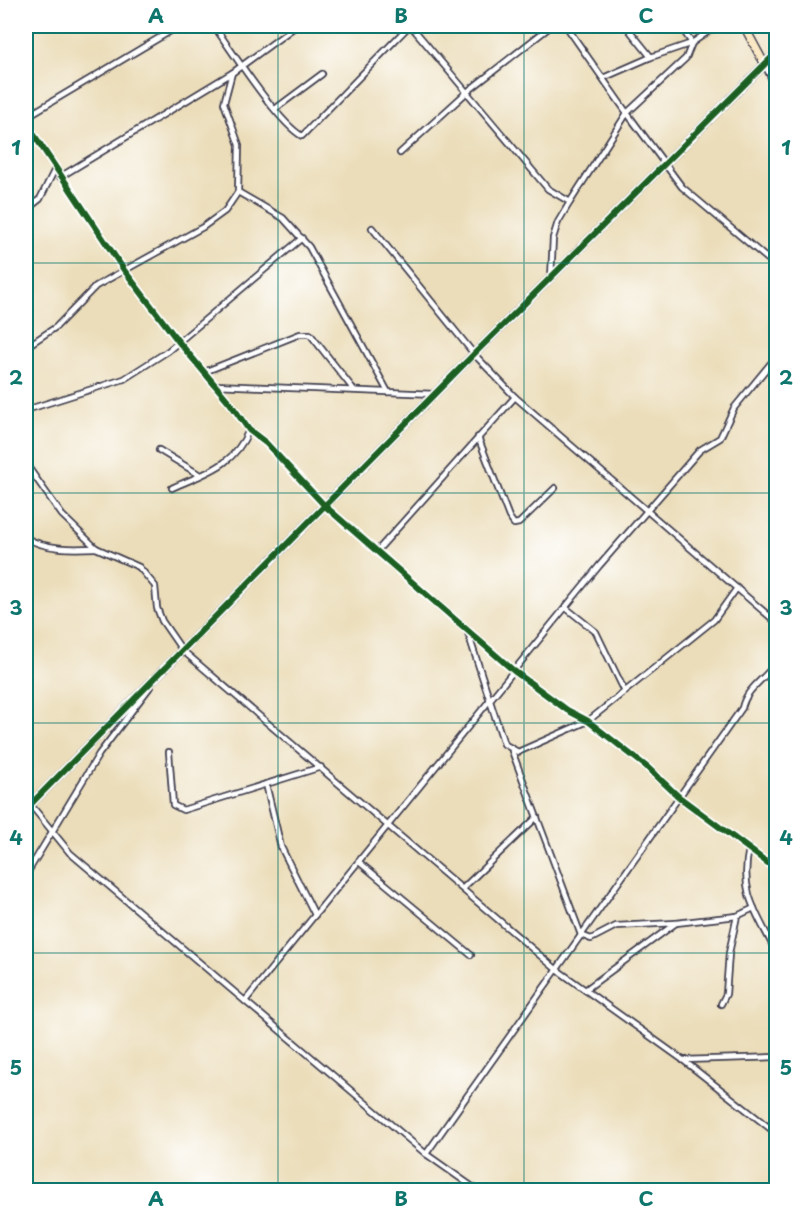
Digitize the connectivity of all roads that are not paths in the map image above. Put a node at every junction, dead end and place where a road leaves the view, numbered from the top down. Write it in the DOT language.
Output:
graph roads {
  1 [pos="179,26"];
  2 [pos="214,26"];
  3 [pos="296,26"];
  4 [pos="410,26"];
  5 [pos="551,26"];
  6 [pos="566,26"];
  7 [pos="626,26"];
  8 [pos="680,26"];
  9 [pos="716,26"];
  10 [pos="744,26"];
  11 [pos="692,43"];
  12 [pos="777,53"];
  13 [pos="651,57"];
  14 [pos="242,65"];
  15 [pos="765,65"];
  16 [pos="232,73"];
  17 [pos="322,74"];
  18 [pos="603,78"];
  19 [pos="777,88"];
  20 [pos="467,92"];
  21 [pos="275,109"];
  22 [pos="627,113"];
  23 [pos="26,117"];
  24 [pos="26,123"];
  25 [pos="400,153"];
  26 [pos="664,165"];
  27 [pos="55,170"];
  28 [pos="60,177"];
  29 [pos="238,192"];
  30 [pos="570,201"];
  31 [pos="26,210"];
  32 [pos="372,228"];
  33 [pos="302,238"];
  34 [pos="777,266"];
  35 [pos="124,270"];
  36 [pos="551,278"];
  37 [pos="178,341"];
  38 [pos="26,347"];
  39 [pos="474,354"];
  40 [pos="777,357"];
  41 [pos="204,372"];
  42 [pos="215,385"];
  43 [pos="354,390"];
  44 [pos="388,392"];
  45 [pos="435,394"];
  46 [pos="515,397"];
  47 [pos="26,410"];
  48 [pos="249,430"];
  49 [pos="478,437"];
  50 [pos="159,450"];
  51 [pos="26,464"];
  52 [pos="200,475"];
  53 [pos="172,488"];
  54 [pos="555,488"];
  55 [pos="325,506"];
  56 [pos="647,511"];
  57 [pos="26,538"];
  58 [pos="96,548"];
  59 [pos="377,551"];
  60 [pos="736,588"];
  61 [pos="566,608"];
  62 [pos="777,622"];
  63 [pos="467,630"];
  64 [pos="182,651"];
  65 [pos="777,662"];
  66 [pos="164,668"];
  67 [pos="514,671"];
  68 [pos="625,692"];
  69 [pos="489,701"];
  70 [pos="588,721"];
  71 [pos="512,751"];
  72 [pos="169,752"];
  73 [pos="321,767"];
  74 [pos="266,784"];
  75 [pos="679,797"];
  76 [pos="27,804"];
  77 [pos="537,817"];
  78 [pos="389,825"];
  79 [pos="51,832"];
  80 [pos="749,848"];
  81 [pos="359,862"];
  82 [pos="777,869"];
  83 [pos="26,875"];
  84 [pos="463,888"];
  85 [pos="754,908"];
  86 [pos="315,915"];
  87 [pos="737,916"];
  88 [pos="676,923"];
  89 [pos="581,935"];
  90 [pos="777,952"];
  91 [pos="471,955"];
  92 [pos="556,969"];
  93 [pos="585,990"];
  94 [pos="245,1001"];
  95 [pos="721,1004"];
  96 [pos="777,1057"];
  97 [pos="683,1060"];
  98 [pos="777,1133"];
  99 [pos="426,1154"];
  100 [pos="477,1191"];
  1 -- 23 [label="street"];
  2 -- 14 [label="street"];
  3 -- 14 [label="street"];
  4 -- 20 [label="street"];
  4 -- 21 [label="street"];
  5 -- 20 [label="street"];
  6 -- 18 [label="street"];
  7 -- 13 [label="street"];
  8 -- 11 [label="street"];
  9 -- 11 [label="street"];
  10 -- 15 [label="street"];
  11 -- 13 [label="street"];
  11 -- 22 [label="street"];
  12 -- 15 [label="street"];
  13 -- 18 [label="street"];
  14 -- 16 [label="street"];
  14 -- 21 [label="street"];
  15 -- 19 [label="street"];
  15 -- 26 [label="street"];
  16 -- 28 [label="street"];
  16 -- 29 [label="street"];
  17 -- 21 [label="street"];
  18 -- 22 [label="street"];
  20 -- 25 [label="street"];
  20 -- 30 [label="street"];
  22 -- 26 [label="street"];
  22 -- 30 [label="street"];
  24 -- 27 [label="street"];
  26 -- 34 [label="street"];
  26 -- 36 [label="street"];
  27 -- 28 [label="street"];
  27 -- 31 [label="street"];
  28 -- 35 [label="street"];
  29 -- 33 [label="street"];
  29 -- 35 [label="street"];
  30 -- 36 [label="street"];
  32 -- 39 [label="street"];
  33 -- 37 [label="street"];
  33 -- 44 [label="street"];
  35 -- 37 [label="street"];
  35 -- 38 [label="street"];
  36 -- 39 [label="street"];
  37 -- 41 [label="street"];
  37 -- 47 [label="street"];
  39 -- 45 [label="street"];
  39 -- 46 [label="street"];
  40 -- 56 [label="street"];
  41 -- 42 [label="street"];
  41 -- 43 [label="street"];
  42 -- 43 [label="street"];
  42 -- 48 [label="street"];
  43 -- 44 [label="street"];
  44 -- 45 [label="street"];
  45 -- 55 [label="street"];
  46 -- 49 [label="street"];
  46 -- 56 [label="street"];
  48 -- 52 [label="street"];
  48 -- 55 [label="street"];
  49 -- 54 [label="street"];
  49 -- 59 [label="street"];
  50 -- 52 [label="street"];
  51 -- 58 [label="street"];
  52 -- 53 [label="street"];
  55 -- 59 [label="street"];
  55 -- 64 [label="street"];
  56 -- 60 [label="street"];
  56 -- 61 [label="street"];
  57 -- 58 [label="street"];
  58 -- 64 [label="street"];
  59 -- 63 [label="street"];
  60 -- 62 [label="street"];
  60 -- 68 [label="street"];
  61 -- 67 [label="street"];
  61 -- 68 [label="street"];
  63 -- 67 [label="street"];
  63 -- 69 [label="street"];
  64 -- 66 [label="street"];
  64 -- 73 [label="street"];
  65 -- 75 [label="street"];
  66 -- 76 [label="street"];
  66 -- 79 [label="street"];
  67 -- 69 [label="street"];
  67 -- 70 [label="street"];
  68 -- 70 [label="street"];
  69 -- 71 [label="street"];
  69 -- 78 [label="street"];
  70 -- 71 [label="street"];
  70 -- 75 [label="street"];
  71 -- 77 [label="street"];
  72 -- 74 [label="street"];
  73 -- 74 [label="street"];
  73 -- 78 [label="street"];
  74 -- 86 [label="street"];
  75 -- 80 [label="street"];
  75 -- 89 [label="street"];
  76 -- 79 [label="street"];
  77 -- 84 [label="street"];
  77 -- 89 [label="street"];
  78 -- 81 [label="street"];
  78 -- 84 [label="street"];
  79 -- 83 [label="street"];
  79 -- 94 [label="street"];
  80 -- 82 [label="street"];
  80 -- 85 [label="street"];
  81 -- 86 [label="street"];
  81 -- 91 [label="street"];
  84 -- 92 [label="street"];
  85 -- 87 [label="street"];
  85 -- 90 [label="street"];
  86 -- 94 [label="street"];
  87 -- 88 [label="street"];
  87 -- 95 [label="street"];
  88 -- 89 [label="street"];
  88 -- 93 [label="street"];
  89 -- 92 [label="street"];
  92 -- 93 [label="street"];
  92 -- 99 [label="street"];
  93 -- 97 [label="street"];
  94 -- 99 [label="street"];
  96 -- 97 [label="street"];
  97 -- 98 [label="street"];
  99 -- 100 [label="street"];
}
